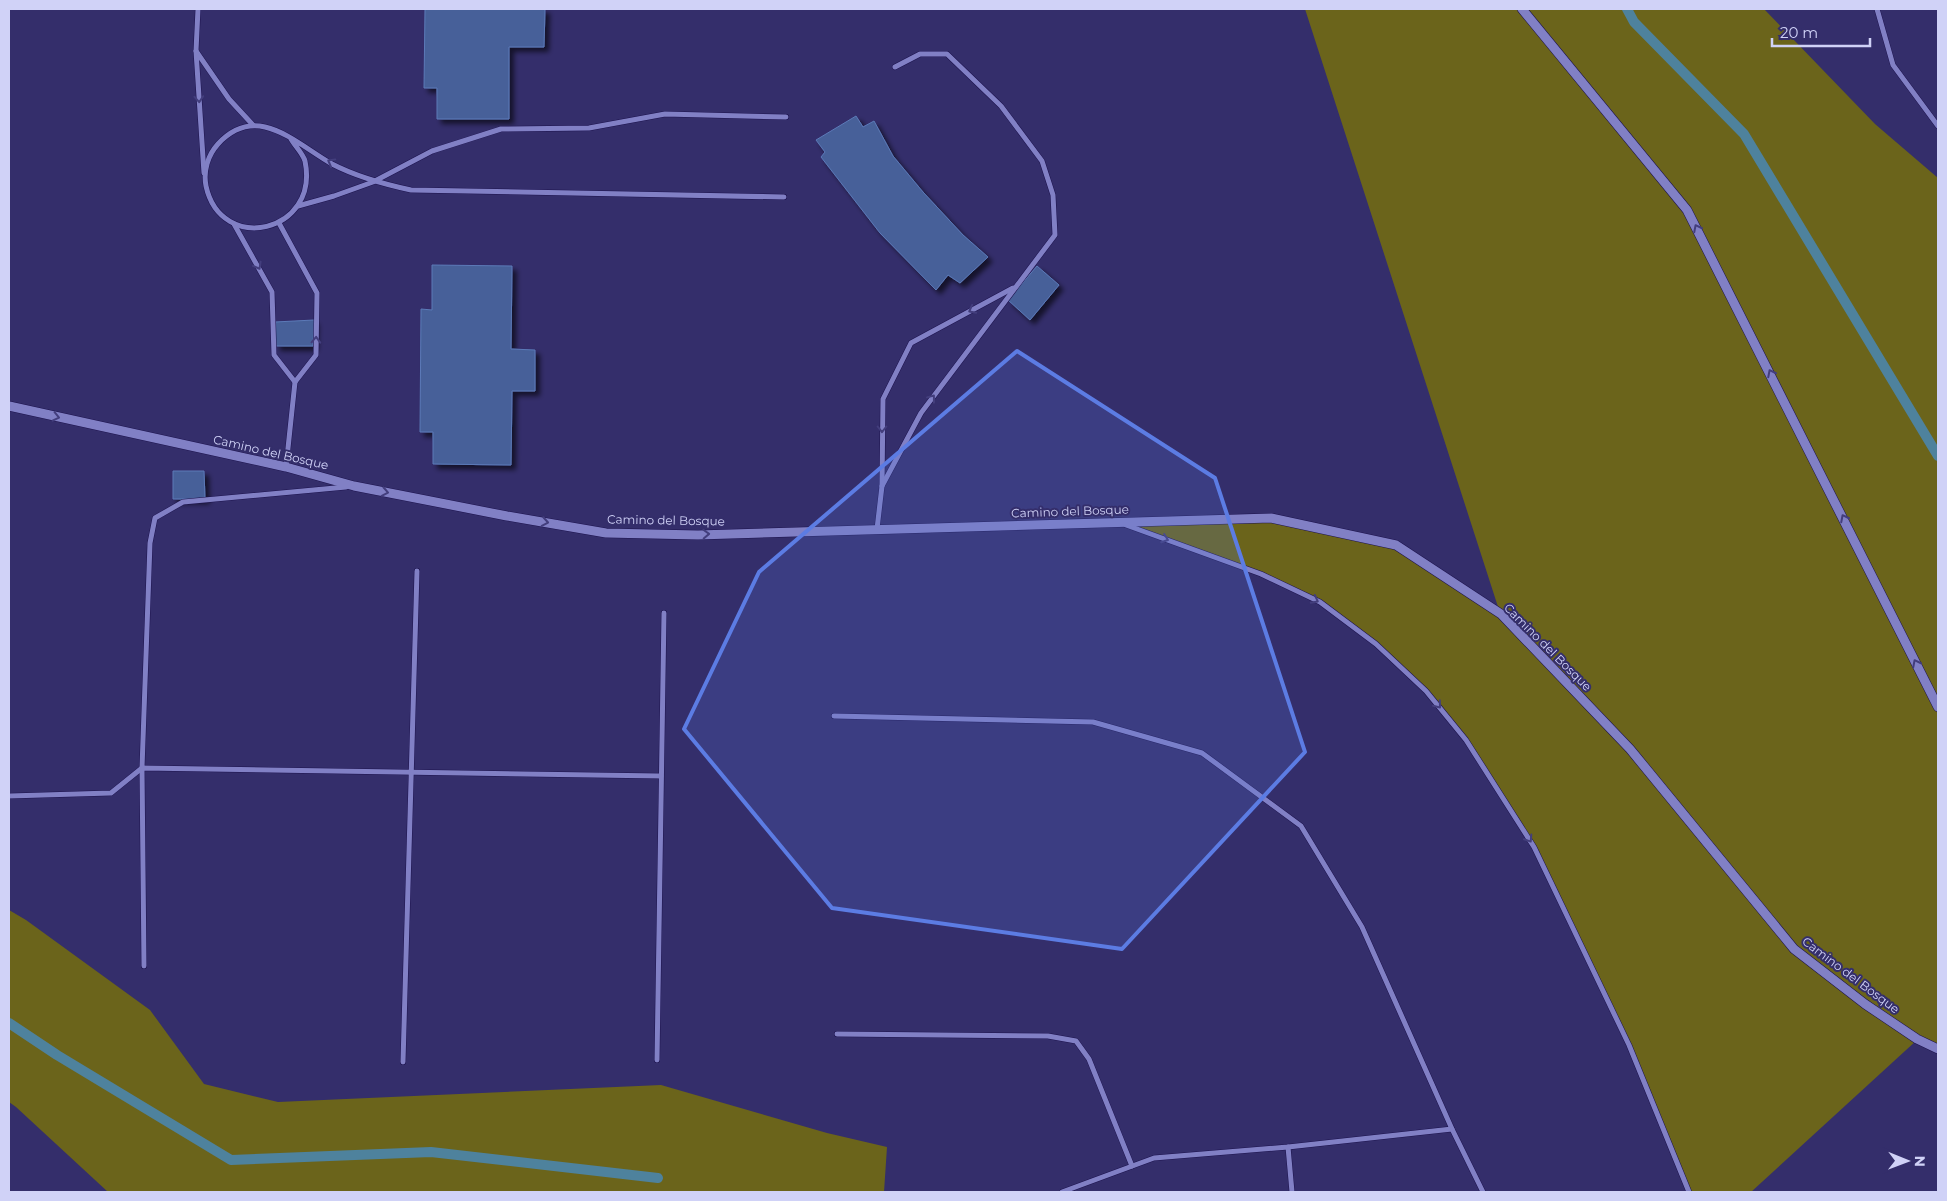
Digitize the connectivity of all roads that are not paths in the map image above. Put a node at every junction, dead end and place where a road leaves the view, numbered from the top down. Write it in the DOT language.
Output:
graph roads {
  1 [pos="198,9"];
  2 [pos="1522,9"];
  3 [pos="1878,9"];
  4 [pos="196,50"];
  5 [pos="895,67"];
  6 [pos="786,117"];
  7 [pos="252,125"];
  8 [pos="1938,126"];
  9 [pos="291,139"];
  10 [pos="204,178"];
  11 [pos="373,182"];
  12 [pos="784,198"];
  13 [pos="298,206"];
  14 [pos="279,223"];
  15 [pos="234,224"];
  16 [pos="1015,287"];
  17 [pos="295,382"];
  18 [pos="9,406"];
  19 [pos="286,467"];
  20 [pos="354,486"];
  21 [pos="882,486"];
  22 [pos="1119,522"];
  23 [pos="876,529"];
  24 [pos="417,570"];
  25 [pos="664,613"];
  26 [pos="1938,707"];
  27 [pos="834,716"];
  28 [pos="142,768"];
  29 [pos="411,772"];
  30 [pos="661,776"];
  31 [pos="9,796"];
  32 [pos="144,966"];
  33 [pos="837,1034"];
  34 [pos="1938,1049"];
  35 [pos="657,1060"];
  36 [pos="403,1062"];
  37 [pos="1452,1129"];
  38 [pos="1288,1147"];
  39 [pos="1132,1166"];
  40 [pos="1062,1192"];
  41 [pos="1292,1192"];
  42 [pos="1483,1192"];
  43 [pos="1689,1192"];
  1 -- 4 [label="street"];
  26 -- 2 [label="street, one-way"];
  3 -- 8 [label="street"];
  4 -- 7 [label="street"];
  4 -- 10 [label="street, one-way"];
  5 -- 16 [label="street"];
  6 -- 11 [label="street"];
  7 -- 9 [label="street"];
  7 -- 10 [label="street"];
  11 -- 9 [label="street, one-way"];
  9 -- 13 [label="street"];
  10 -- 15 [label="street"];
  11 -- 12 [label="street"];
  11 -- 13 [label="street"];
  13 -- 14 [label="street"];
  14 -- 15 [label="street"];
  17 -- 14 [label="street, one-way"];
  15 -- 17 [label="street, one-way"];
  21 -- 16 [label="street, one-way"];
  16 -- 21 [label="street, one-way"];
  17 -- 19 [label="street"];
  18 -- 19 [label="street, Camino del Bosque, one-way"];
  19 -- 20 [label="street, Camino del Bosque"];
  20 -- 23 [label="street, Camino del Bosque, one-way"];
  20 -- 28 [label="street"];
  21 -- 23 [label="street"];
  22 -- 23 [label="street, Camino del Bosque"];
  22 -- 34 [label="street, Camino del Bosque"];
  22 -- 43 [label="street, one-way"];
  24 -- 29 [label="street"];
  25 -- 30 [label="street"];
  27 -- 37 [label="street"];
  28 -- 29 [label="street"];
  28 -- 31 [label="street"];
  28 -- 32 [label="street"];
  29 -- 30 [label="street"];
  29 -- 36 [label="street"];
  30 -- 35 [label="street"];
  33 -- 39 [label="street"];
  37 -- 38 [label="street"];
  37 -- 42 [label="street"];
  38 -- 39 [label="street"];
  38 -- 41 [label="street"];
  39 -- 40 [label="street"];
}
